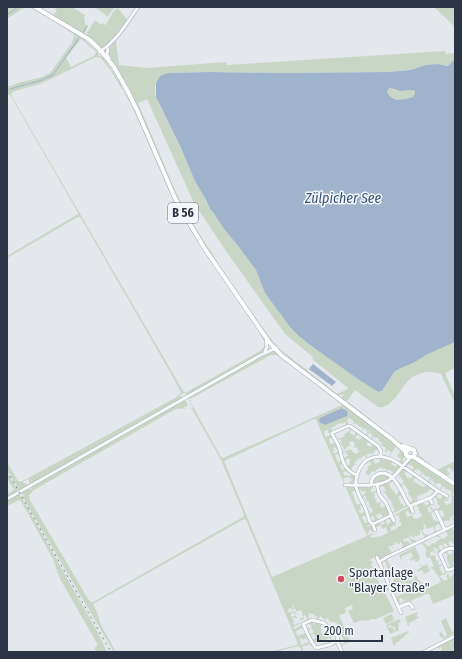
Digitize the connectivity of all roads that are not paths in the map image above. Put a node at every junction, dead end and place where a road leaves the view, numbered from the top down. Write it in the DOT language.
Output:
graph roads {
  1 [pos="34,7"];
  2 [pos="138,7"];
  3 [pos="113,41"];
  4 [pos="108,49"];
  5 [pos="101,53"];
  6 [pos="114,67"];
  7 [pos="131,99"];
  8 [pos="252,318"];
  9 [pos="261,331"];
  10 [pos="275,347"];
  11 [pos="265,351"];
  12 [pos="259,356"];
  13 [pos="410,454"];
  14 [pos="381,457"];
  15 [pos="402,466"];
  16 [pos="357,475"];
  17 [pos="392,478"];
  18 [pos="377,484"];
  19 [pos="455,484"];
  20 [pos="345,485"];
  21 [pos="356,485"];
  22 [pos="371,485"];
  23 [pos="438,491"];
  24 [pos="447,496"];
  25 [pos="429,498"];
  26 [pos="7,499"];
  27 [pos="432,503"];
  28 [pos="410,506"];
  29 [pos="436,511"];
  30 [pos="413,512"];
  31 [pos="391,515"];
  32 [pos="394,522"];
  33 [pos="372,524"];
  34 [pos="455,525"];
  35 [pos="375,530"];
  36 [pos="445,530"];
  37 [pos="455,549"];
  38 [pos="442,552"];
  39 [pos="436,554"];
  40 [pos="377,557"];
  41 [pos="380,562"];
  42 [pos="455,568"];
  43 [pos="399,607"];
  44 [pos="413,608"];
  45 [pos="401,613"];
  46 [pos="455,636"];
  47 [pos="338,641"];
  48 [pos="342,652"];
  49 [pos="424,652"];
  1 -- 5 [label="main road, B 56"];
  2 -- 3 [label="street"];
  3 -- 4 [label="street"];
  3 -- 5 [label="street"];
  4 -- 5 [label="street"];
  4 -- 6 [label="street"];
  5 -- 6 [label="main road, B 56"];
  5 -- 7 [label="main road, B 56"];
  6 -- 7 [label="main road, B 56"];
  7 -- 8 [label="main road, B 56"];
  8 -- 9 [label="main road, B 56"];
  8 -- 10 [label="main road, B 56"];
  9 -- 10 [label="main road, B 56"];
  9 -- 11 [label="street, B 56"];
  10 -- 11 [label="street"];
  10 -- 12 [label="street"];
  10 -- 13 [label="main road, B 56"];
  11 -- 12 [label="street"];
  12 -- 26 [label="street"];
  13 -- 15 [label="street"];
  13 -- 19 [label="main road, B 56"];
  14 -- 15 [label="street"];
  14 -- 16 [label="street"];
  14 -- 16 [label="street"];
  15 -- 17 [label="street"];
  15 -- 23 [label="street"];
  16 -- 21 [label="street"];
  17 -- 18 [label="street"];
  17 -- 22 [label="street"];
  17 -- 28 [label="street"];
  18 -- 22 [label="street"];
  18 -- 31 [label="street"];
  20 -- 21 [label="street"];
  21 -- 22 [label="street"];
  21 -- 33 [label="street"];
  23 -- 24 [label="street"];
  23 -- 25 [label="street"];
  25 -- 27 [label="street"];
  25 -- 28 [label="street"];
  28 -- 30 [label="street"];
  29 -- 36 [label="street"];
  31 -- 32 [label="street"];
  31 -- 33 [label="street"];
  33 -- 35 [label="street"];
  34 -- 36 [label="street"];
  36 -- 41 [label="street"];
  37 -- 38 [label="street"];
  38 -- 39 [label="street"];
  38 -- 42 [label="street"];
  40 -- 41 [label="street"];
  41 -- 43 [label="street"];
  43 -- 44 [label="street"];
  43 -- 45 [label="street"];
  46 -- 49 [label="street"];
  47 -- 47 [label="street"];
  47 -- 48 [label="street"];
}
